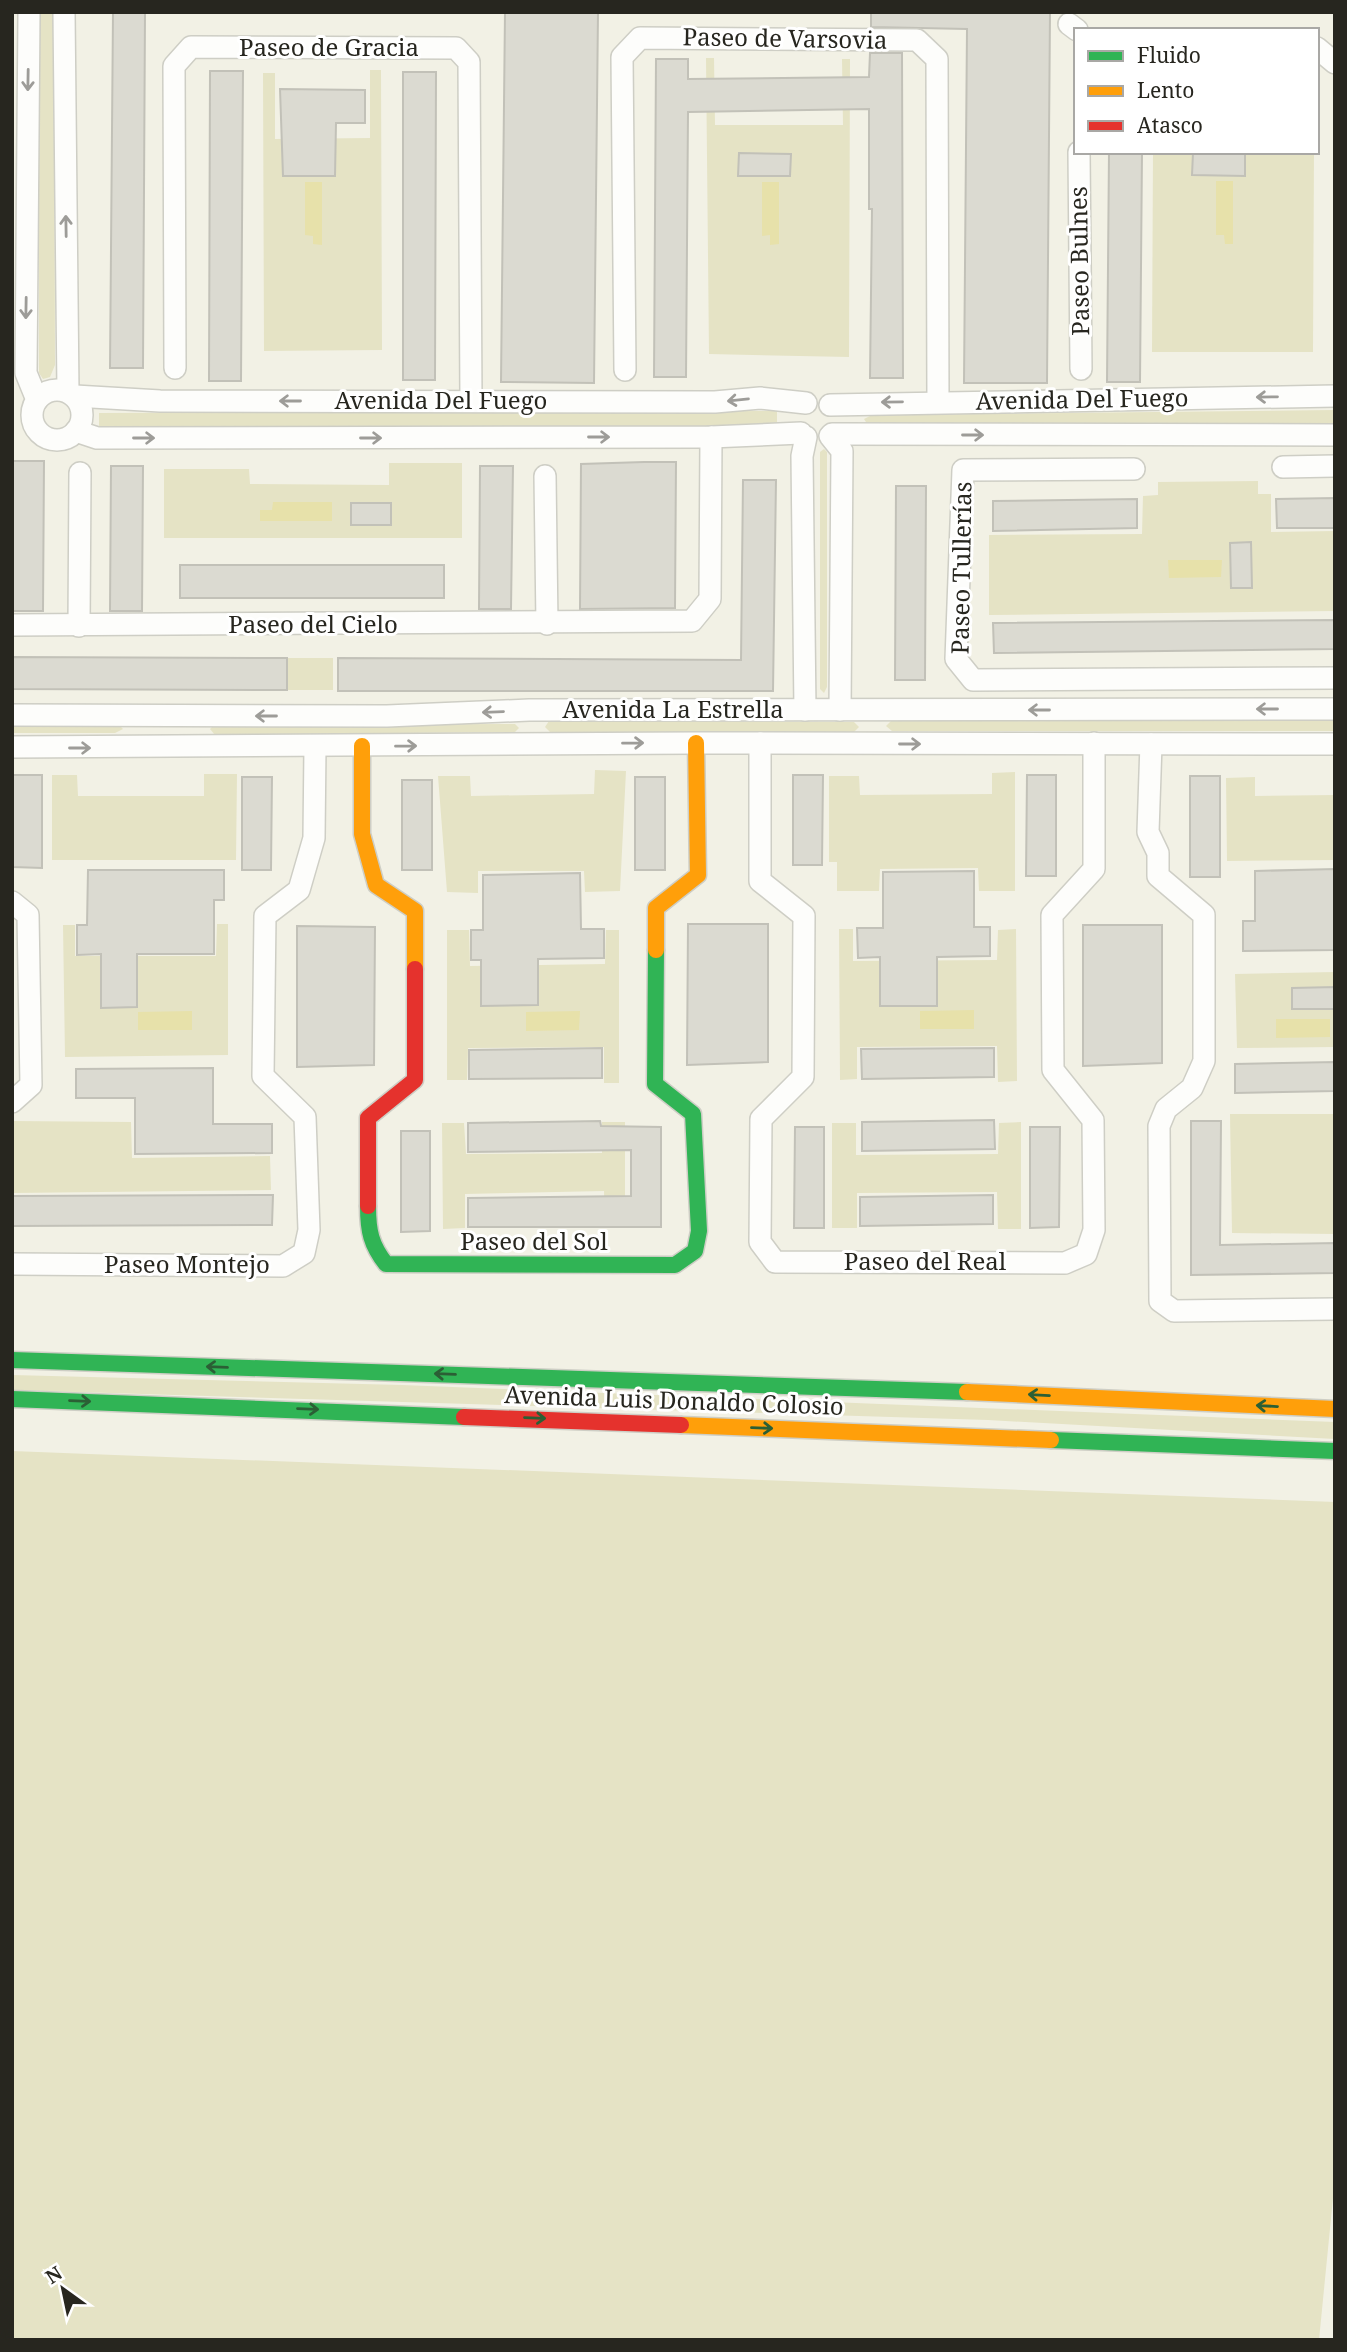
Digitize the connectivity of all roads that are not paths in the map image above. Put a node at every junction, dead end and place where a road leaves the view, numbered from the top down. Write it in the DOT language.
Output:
graph roads {
  1 [pos="29,12"];
  2 [pos="64,12"];
  3 [pos="1319,50"];
  4 [pos="1335,63"];
  5 [pos="1079,154"];
  6 [pos="175,368"];
  7 [pos="625,369"];
  8 [pos="1081,369"];
  9 [pos="471,391"];
  10 [pos="939,392"];
  11 [pos="71,394"];
  12 [pos="1335,396"];
  13 [pos="37,400"];
  14 [pos="806,403"];
  15 [pos="830,405"];
  16 [pos="76,431"];
  17 [pos="803,435"];
  18 [pos="831,435"];
  19 [pos="1335,435"];
  20 [pos="711,446"];
  21 [pos="1283,467"];
  22 [pos="1335,467"];
  23 [pos="1134,469"];
  24 [pos="80,474"];
  25 [pos="545,476"];
  26 [pos="547,624"];
  27 [pos="12,625"];
  28 [pos="79,626"];
  29 [pos="1335,678"];
  30 [pos="1335,709"];
  31 [pos="529,710"];
  32 [pos="805,710"];
  33 [pos="840,710"];
  34 [pos="875,711"];
  35 [pos="12,715"];
  36 [pos="136,716"];
  37 [pos="194,716"];
  38 [pos="696,743"];
  39 [pos="760,743"];
  40 [pos="529,744"];
  41 [pos="873,744"];
  42 [pos="1335,744"];
  43 [pos="362,746"];
  44 [pos="12,747"];
  45 [pos="315,747"];
  46 [pos="135,748"];
  47 [pos="193,748"];
  48 [pos="1094,753"];
  49 [pos="1150,753"];
  50 [pos="12,902"];
  51 [pos="12,1102"];
  52 [pos="12,1264"];
  53 [pos="1335,1309"];
  54 [pos="12,1360"];
  55 [pos="12,1399"];
  56 [pos="1335,1409"];
  57 [pos="1335,1451"];
  1 -- 13 [label="street, one-way"];
  11 -- 2 [label="street, one-way"];
  3 -- 4 [label="street"];
  5 -- 8 [label="street, Paseo Bulnes"];
  6 -- 9 [label="street, Paseo de Gracia"];
  7 -- 10 [label="street, Paseo de Varsovia"];
  9 -- 11 [label="street, Avenida Del Fuego, one-way"];
  14 -- 9 [label="street, Avenida Del Fuego, one-way"];
  12 -- 10 [label="street, Avenida Del Fuego, one-way"];
  10 -- 15 [label="street, Avenida Del Fuego, one-way"];
  11 -- 13 [label="street"];
  11 -- 16 [label="street"];
  13 -- 16 [label="street"];
  14 -- 15 [label="street"];
  14 -- 17 [label="street"];
  15 -- 18 [label="street"];
  16 -- 20 [label="street, Avenida Del Fuego, one-way"];
  17 -- 18 [label="street"];
  17 -- 20 [label="street, Avenida Del Fuego"];
  17 -- 32 [label="street"];
  18 -- 19 [label="street, Avenida Del Fuego, one-way"];
  18 -- 33 [label="street"];
  20 -- 26 [label="street, Paseo del Cielo"];
  21 -- 22 [label="street"];
  23 -- 29 [label="street, Paseo Tullerías"];
  24 -- 28 [label="street"];
  25 -- 26 [label="street"];
  26 -- 28 [label="street, Paseo del Cielo"];
  27 -- 28 [label="street, Paseo del Cielo"];
  30 -- 34 [label="street, Avenida La Estrella, one-way"];
  31 -- 32 [label="street, Avenida La Estrella"];
  31 -- 37 [label="street, Avenida La Estrella, one-way"];
  31 -- 40 [label="street"];
  32 -- 33 [label="street, Avenida La Estrella"];
  33 -- 34 [label="street, Avenida La Estrella"];
  34 -- 41 [label="street"];
  35 -- 36 [label="street, Avenida La Estrella"];
  36 -- 37 [label="street, Avenida La Estrella"];
  36 -- 46 [label="street"];
  37 -- 47 [label="street"];
  38 -- 39 [label="street, Avenida La Estrella"];
  40 -- 38 [label="street, Avenida La Estrella, one-way"];
  38 -- 43 [label="main road, Paseo del Sol"];
  39 -- 41 [label="street, Avenida La Estrella"];
  39 -- 48 [label="street, Paseo del Real"];
  43 -- 40 [label="street, Avenida La Estrella, one-way"];
  41 -- 48 [label="street, Avenida La Estrella, one-way"];
  42 -- 49 [label="street, Avenida La Estrella"];
  43 -- 45 [label="street, Avenida La Estrella"];
  44 -- 46 [label="street, Avenida La Estrella, one-way"];
  45 -- 47 [label="street, Avenida La Estrella"];
  45 -- 52 [label="street, Paseo Montejo"];
  46 -- 47 [label="street, Avenida La Estrella"];
  48 -- 49 [label="street, Avenida La Estrella"];
  49 -- 53 [label="street"];
  50 -- 51 [label="street"];
  56 -- 54 [label="main road, Avenida Luis Donaldo Colosio, one-way"];
  55 -- 57 [label="main road, Avenida Luis Donaldo Colosio, one-way"];
}
